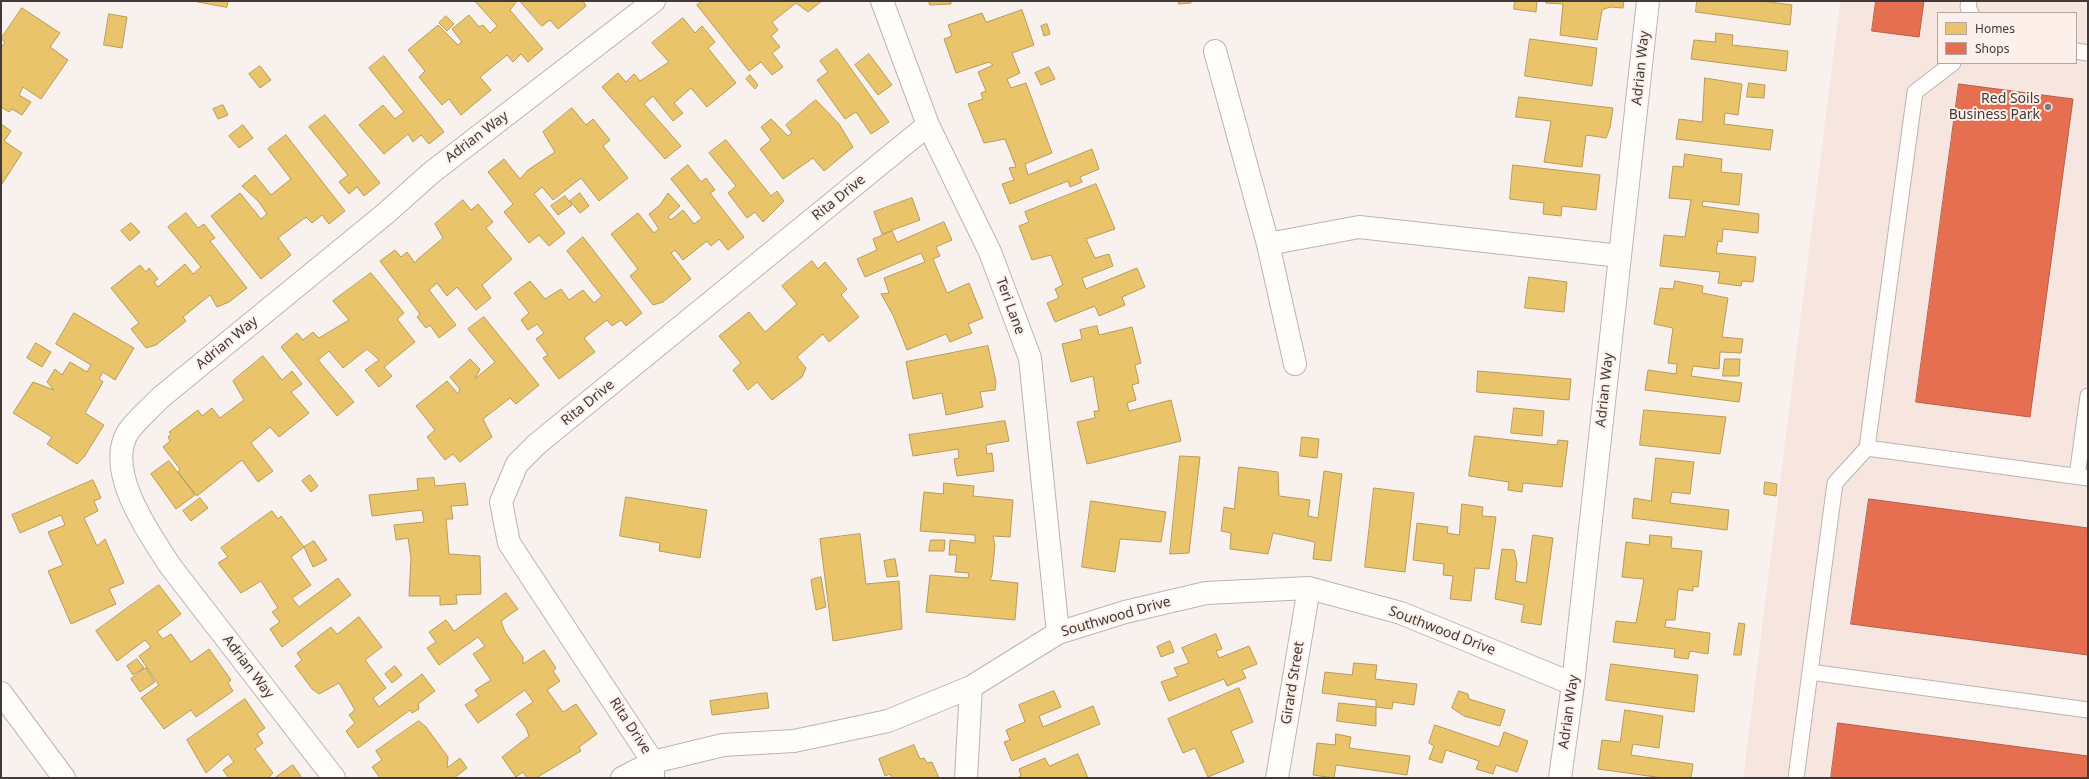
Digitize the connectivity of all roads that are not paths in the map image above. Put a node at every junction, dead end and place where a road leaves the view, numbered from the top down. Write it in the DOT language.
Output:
graph roads {
  1 [pos="654,1"];
  2 [pos="882,1"];
  3 [pos="1648,1"];
  4 [pos="1969,1"];
  5 [pos="1970,12"];
  6 [pos="1215,51"];
  7 [pos="2077,51"];
  8 [pos="2088,53"];
  9 [pos="1952,64"];
  10 [pos="928,125"];
  11 [pos="1268,244"];
  12 [pos="1620,256"];
  13 [pos="1295,364"];
  14 [pos="2088,396"];
  15 [pos="1867,448"];
  16 [pos="2083,477"];
  17 [pos="1309,588"];
  18 [pos="1058,633"];
  19 [pos="1810,672"];
  20 [pos="1573,684"];
  21 [pos="971,688"];
  22 [pos="1,693"];
  23 [pos="2088,710"];
  24 [pos="653,770"];
  25 [pos="64,778"];
  26 [pos="334,778"];
  27 [pos="622,778"];
  28 [pos="966,778"];
  29 [pos="1277,778"];
  30 [pos="1560,778"];
  31 [pos="1796,778"];
  1 -- 26 [label="street, Adrian Way"];
  2 -- 10 [label="street, Teri Lane"];
  3 -- 12 [label="street, Adrian Way"];
  4 -- 5 [label="lane"];
  6 -- 11 [label="street"];
  7 -- 8 [label="lane"];
  9 -- 15 [label="lane"];
  10 -- 18 [label="street, Teri Lane"];
  10 -- 24 [label="street, Rita Drive"];
  11 -- 12 [label="street"];
  11 -- 13 [label="street"];
  12 -- 20 [label="street, Adrian Way"];
  14 -- 16 [label="lane"];
  15 -- 16 [label="lane"];
  15 -- 19 [label="lane"];
  17 -- 18 [label="street, Southwood Drive"];
  17 -- 20 [label="street, Southwood Drive"];
  17 -- 29 [label="street, Girard Street"];
  18 -- 21 [label="street, Southwood Drive"];
  19 -- 23 [label="lane"];
  19 -- 31 [label="lane"];
  20 -- 30 [label="street, Adrian Way"];
  21 -- 24 [label="street, Southwood Drive"];
  21 -- 28 [label="street"];
  22 -- 25 [label="street"];
  24 -- 27 [label="street, Southwood Drive"];
}
